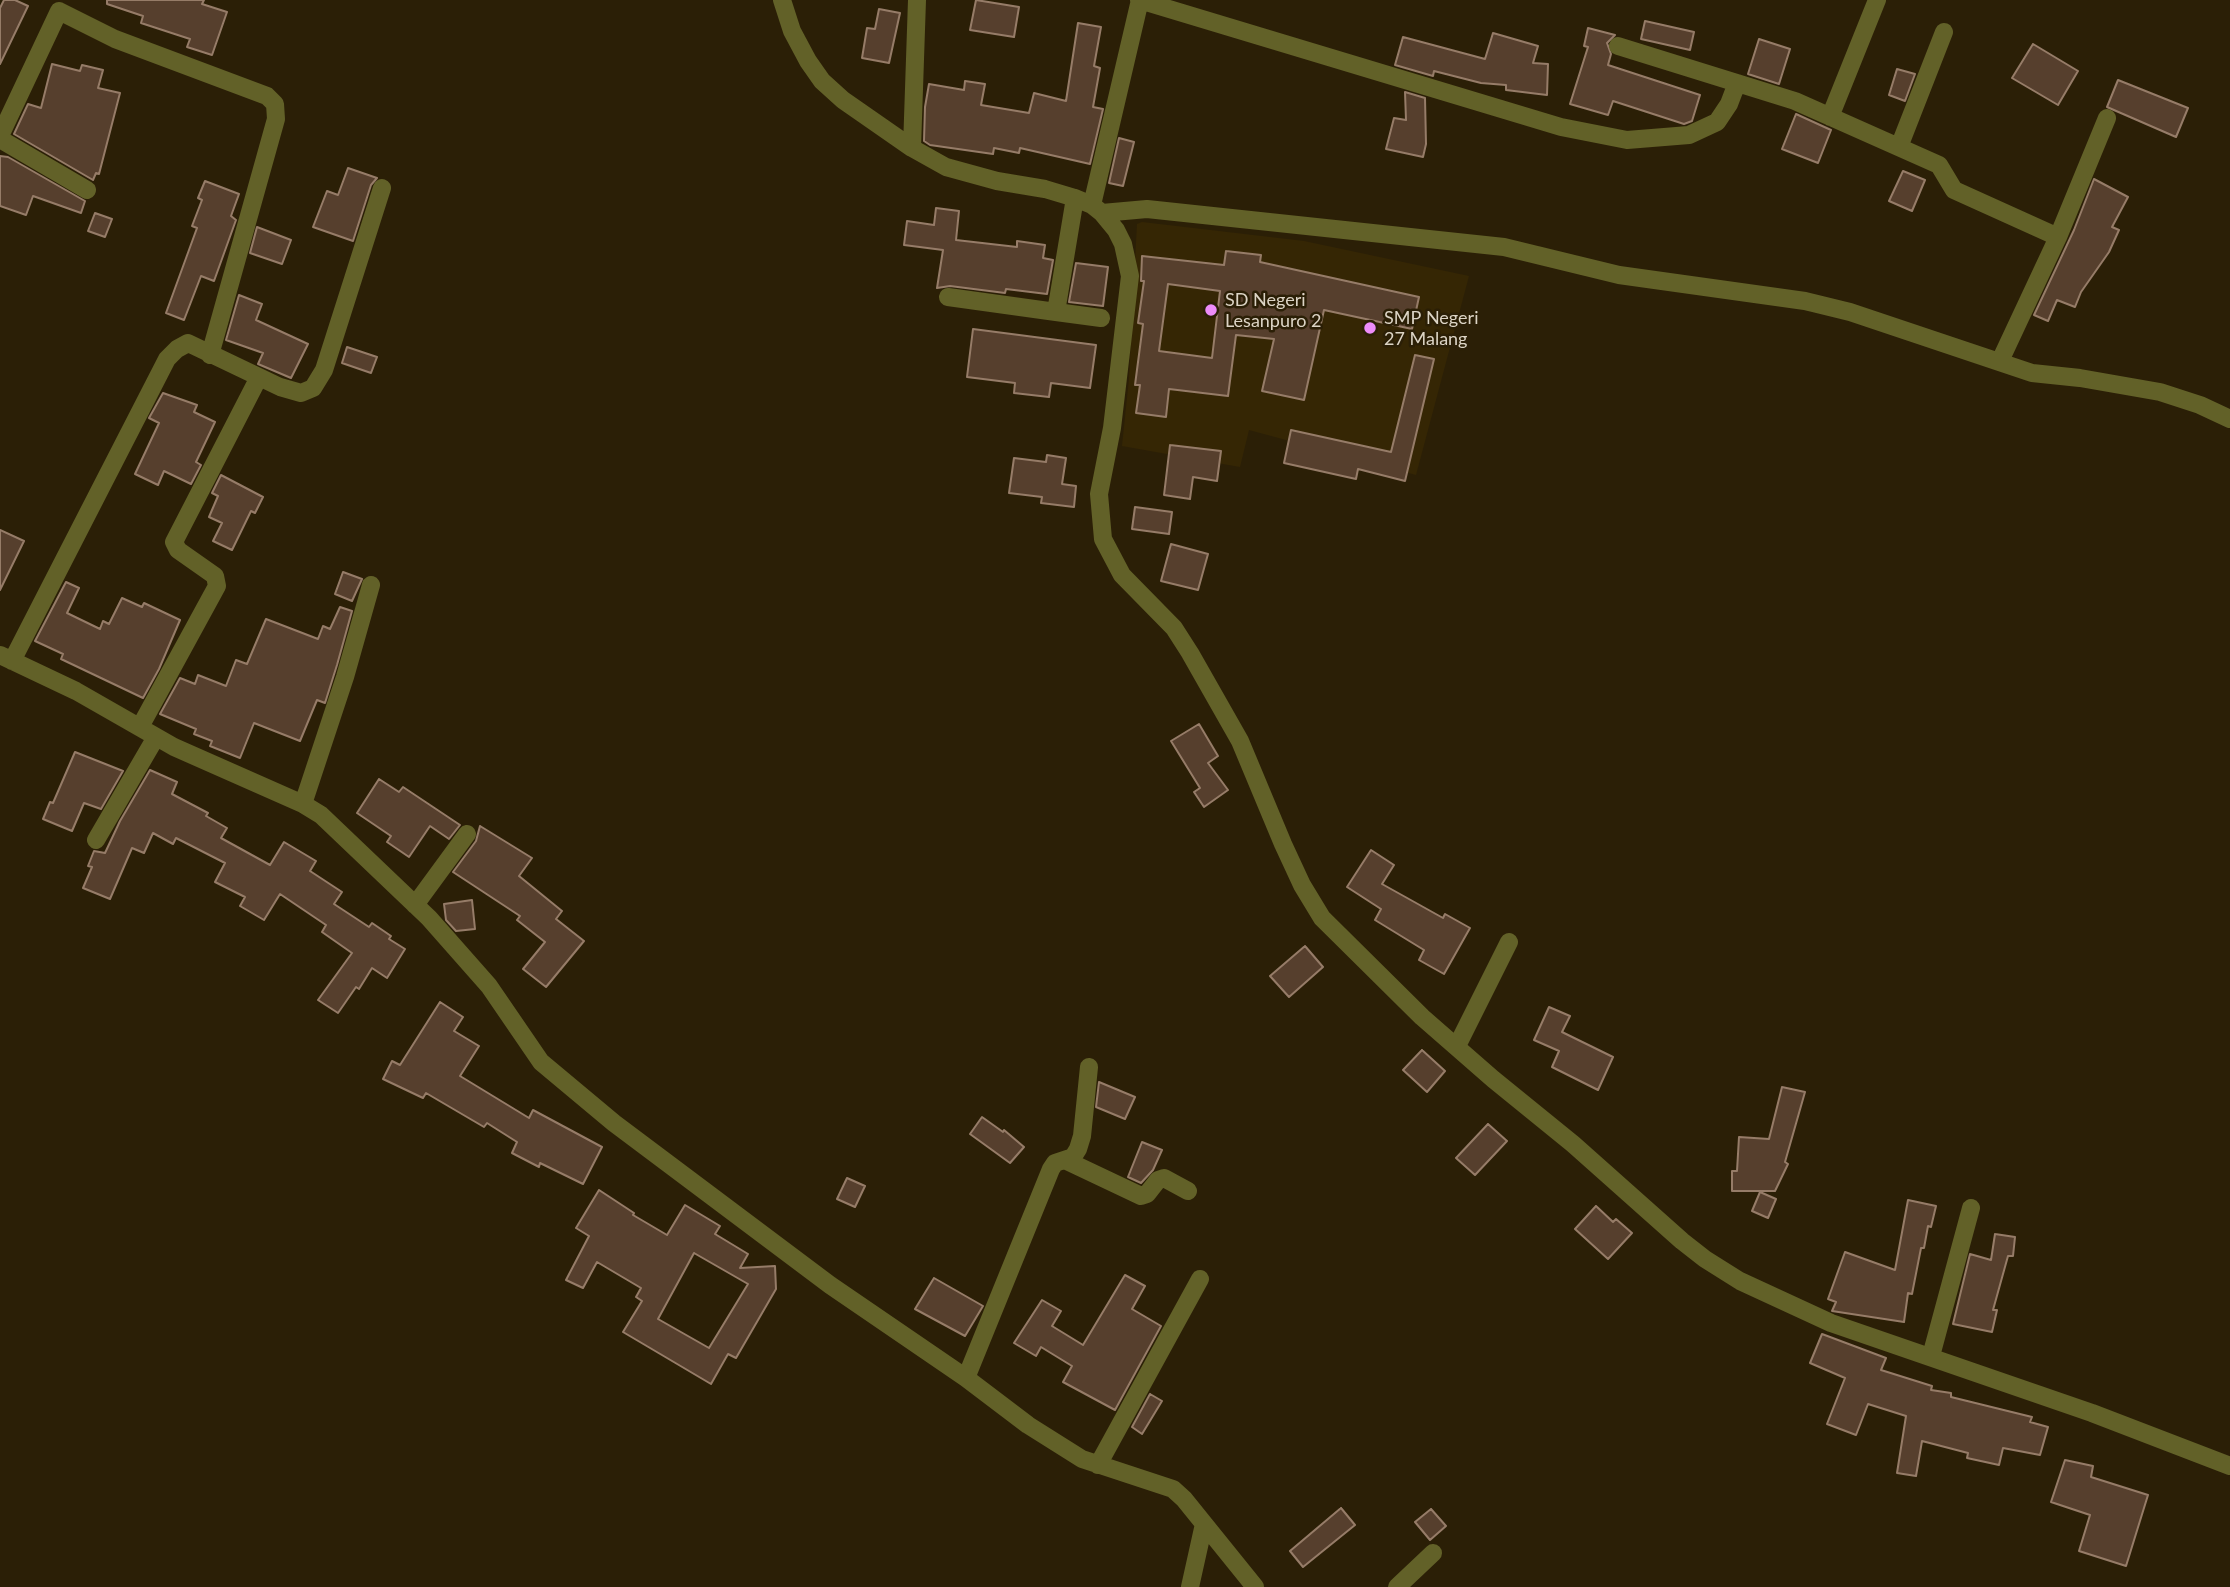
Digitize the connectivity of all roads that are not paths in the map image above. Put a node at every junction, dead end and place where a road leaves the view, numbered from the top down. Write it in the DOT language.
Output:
graph roads {
  1 [pos="782,0"];
  2 [pos="917,0"];
  3 [pos="1140,0"];
  4 [pos="1877,0"];
  5 [pos="61,6"];
  6 [pos="1944,32"];
  7 [pos="1618,46"];
  8 [pos="1737,83"];
  9 [pos="1830,117"];
  10 [pos="2107,118"];
  11 [pos="0,137"];
  12 [pos="1899,147"];
  13 [pos="912,148"];
  14 [pos="382,188"];
  15 [pos="87,190"];
  16 [pos="1089,205"];
  17 [pos="2059,237"];
  18 [pos="948,297"];
  19 [pos="1056,312"];
  20 [pos="1101,318"];
  21 [pos="210,355"];
  22 [pos="2000,361"];
  23 [pos="259,377"];
  24 [pos="2230,419"];
  25 [pos="371,585"];
  26 [pos="6,658"];
  27 [pos="140,727"];
  28 [pos="156,737"];
  29 [pos="303,804"];
  30 [pos="467,834"];
  31 [pos="96,841"];
  32 [pos="415,905"];
  33 [pos="1509,942"];
  34 [pos="1457,1046"];
  35 [pos="1089,1067"];
  36 [pos="1065,1160"];
  37 [pos="1188,1191"];
  38 [pos="1971,1208"];
  39 [pos="1200,1279"];
  40 [pos="1931,1356"];
  41 [pos="966,1378"];
  42 [pos="1098,1465"];
  43 [pos="2230,1466"];
  44 [pos="1205,1524"];
  45 [pos="1433,1553"];
  46 [pos="1190,1587"];
  47 [pos="1255,1587"];
  48 [pos="1397,1587"];
  1 -- 13 [label="street"];
  2 -- 13 [label="street"];
  3 -- 8 [label="street"];
  3 -- 16 [label="street"];
  4 -- 9 [label="street"];
  5 -- 11 [label="street"];
  5 -- 21 [label="street"];
  6 -- 12 [label="street"];
  7 -- 8 [label="street"];
  8 -- 9 [label="street"];
  9 -- 12 [label="street"];
  10 -- 17 [label="street"];
  11 -- 15 [label="street"];
  12 -- 17 [label="street"];
  13 -- 16 [label="street"];
  14 -- 23 [label="street"];
  16 -- 19 [label="street"];
  16 -- 22 [label="street"];
  16 -- 34 [label="street"];
  17 -- 22 [label="street"];
  18 -- 19 [label="street"];
  19 -- 20 [label="street"];
  21 -- 23 [label="street"];
  21 -- 26 [label="street"];
  22 -- 24 [label="street"];
  23 -- 27 [label="street"];
  25 -- 29 [label="street"];
  26 -- 27 [label="street"];
  27 -- 28 [label="street"];
  28 -- 29 [label="street"];
  28 -- 31 [label="street"];
  29 -- 32 [label="street"];
  30 -- 32 [label="street"];
  32 -- 41 [label="street"];
  33 -- 34 [label="street"];
  34 -- 40 [label="street"];
  35 -- 36 [label="street"];
  36 -- 37 [label="street"];
  36 -- 41 [label="street"];
  38 -- 40 [label="street"];
  39 -- 42 [label="street"];
  40 -- 43 [label="street"];
  41 -- 42 [label="street"];
  42 -- 44 [label="street"];
  44 -- 46 [label="street"];
  44 -- 47 [label="street"];
  45 -- 48 [label="street"];
}
